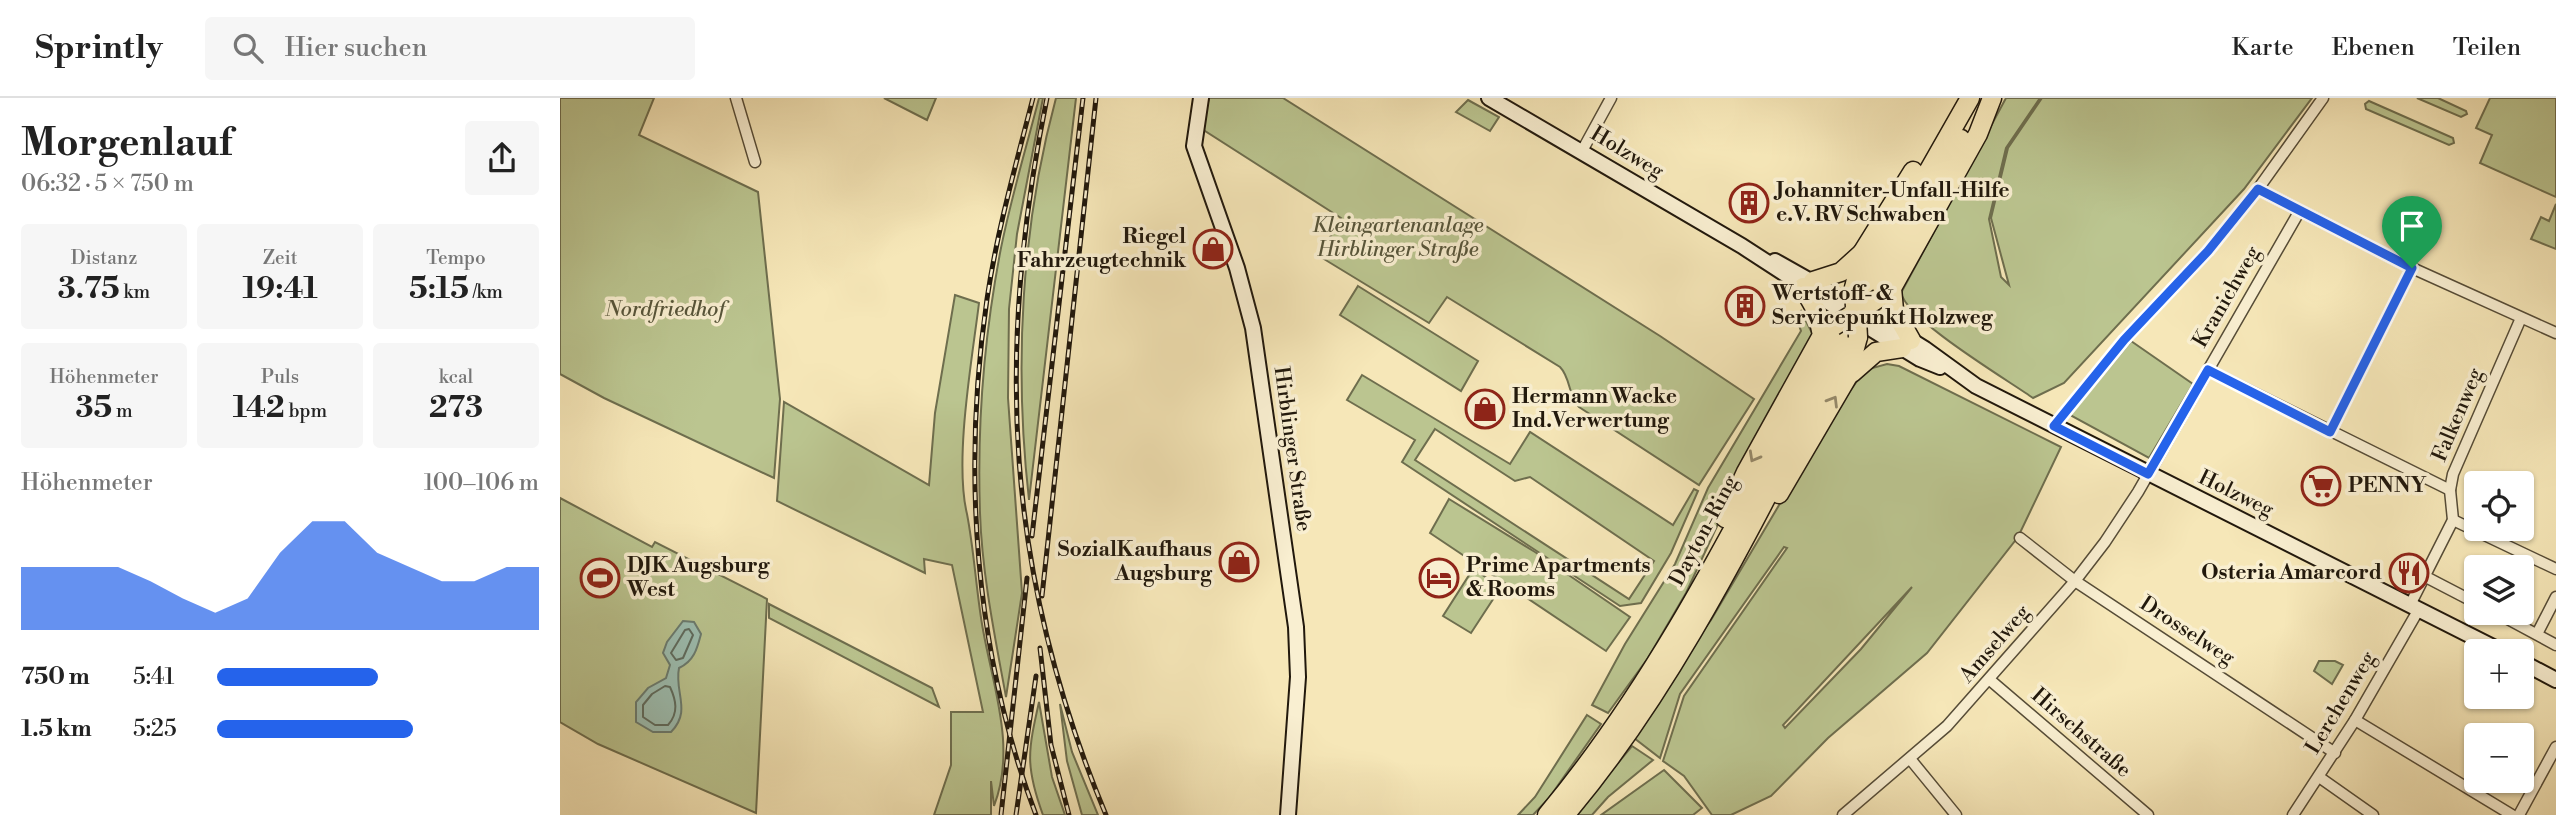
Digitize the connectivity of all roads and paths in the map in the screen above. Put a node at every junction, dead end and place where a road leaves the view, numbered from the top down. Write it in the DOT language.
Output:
graph roads {
  1 [pos="736,98"];
  2 [pos="1201,98"];
  3 [pos="1489,98"];
  4 [pos="1611,98"];
  5 [pos="1961,98"];
  6 [pos="1970,98"];
  7 [pos="1986,98"];
  8 [pos="1992,98"];
  9 [pos="2323,98"];
  10 [pos="1582,151"];
  11 [pos="755,162"];
  12 [pos="2258,189"];
  13 [pos="2299,212"];
  14 [pos="1862,253"];
  15 [pos="2412,268"];
  16 [pos="1808,284"];
  17 [pos="1856,313"];
  18 [pos="2522,318"];
  19 [pos="2556,333"];
  20 [pos="1906,344"];
  21 [pos="2208,370"];
  22 [pos="1847,378"];
  23 [pos="2054,426"];
  24 [pos="2330,432"];
  25 [pos="2148,474"];
  26 [pos="2450,490"];
  27 [pos="2453,520"];
  28 [pos="2020,538"];
  29 [pos="2556,569"];
  30 [pos="2424,576"];
  31 [pos="2075,581"];
  32 [pos="2464,597"];
  33 [pos="2556,597"];
  34 [pos="1701,600"];
  35 [pos="2415,607"];
  36 [pos="2520,625"];
  37 [pos="2537,634"];
  38 [pos="2478,639"];
  39 [pos="2556,645"];
  40 [pos="2534,668"];
  41 [pos="1990,680"];
  42 [pos="2556,680"];
  43 [pos="2355,720"];
  44 [pos="2556,747"];
  45 [pos="2335,753"];
  46 [pos="1911,760"];
  47 [pos="2319,777"];
  48 [pos="1288,815"];
  49 [pos="1547,815"];
  50 [pos="1565,815"];
  51 [pos="1843,815"];
  52 [pos="1956,815"];
  53 [pos="2147,815"];
  54 [pos="2293,815"];
  55 [pos="2373,815"];
  56 [pos="2512,815"];
  57 [pos="2519,815"];
  1 -- 11 [label="street"];
  2 -- 48 [label="street, Hirblinger Straße"];
  3 -- 10 [label="street, Holzweg"];
  4 -- 10 [label="street"];
  5 -- 14 [label="highway"];
  6 -- 17 [label="highway, Dayton-Ring"];
  7 -- 17 [label="highway, Dayton-Ring"];
  8 -- 17 [label="highway"];
  9 -- 12 [label="street"];
  10 -- 16 [label="street, Holzweg"];
  12 -- 13 [label="street"];
  12 -- 23 [label="street"];
  13 -- 15 [label="street"];
  13 -- 21 [label="street, Kranichweg"];
  14 -- 16 [label="highway"];
  14 -- 17 [label="highway"];
  15 -- 18 [label="street"];
  15 -- 24 [label="street"];
  16 -- 17 [label="street, Holzweg"];
  16 -- 17 [label="highway"];
  17 -- 20 [label="street, Holzweg"];
  17 -- 20 [label="highway"];
  17 -- 22 [label="highway"];
  17 -- 34 [label="highway, Dayton-Ring"];
  17 -- 34 [label="highway, one-way"];
  18 -- 19 [label="street"];
  18 -- 26 [label="street, Falkenweg"];
  20 -- 22 [label="highway"];
  20 -- 23 [label="street, Holzweg"];
  21 -- 24 [label="street"];
  21 -- 25 [label="street, Kranichweg"];
  34 -- 22 [label="highway, one-way"];
  23 -- 25 [label="street, Holzweg"];
  24 -- 26 [label="street"];
  25 -- 31 [label="street, Amselweg"];
  25 -- 35 [label="street, Holzweg"];
  26 -- 27 [label="street, Falkenweg"];
  27 -- 29 [label="street"];
  27 -- 30 [label="street"];
  28 -- 31 [label="street, Drosselweg"];
  30 -- 32 [label="street"];
  30 -- 35 [label="street"];
  31 -- 41 [label="street, Amselweg"];
  31 -- 45 [label="street, Drosselweg"];
  33 -- 37 [label="street"];
  34 -- 49 [label="highway, Dayton-Ring"];
  34 -- 50 [label="highway, Dayton-Ring"];
  35 -- 38 [label="street, Holzweg"];
  35 -- 43 [label="street, Lerchenweg"];
  36 -- 37 [label="street"];
  37 -- 39 [label="street"];
  40 -- 42 [label="street"];
  41 -- 46 [label="street, Amselweg"];
  41 -- 53 [label="street, Hirschstraße"];
  43 -- 45 [label="street, Lerchenweg"];
  43 -- 56 [label="street"];
  44 -- 57 [label="street"];
  45 -- 47 [label="street, Lerchenweg"];
  46 -- 51 [label="street, Amselweg"];
  46 -- 52 [label="street"];
  47 -- 54 [label="street, Lerchenweg"];
  47 -- 55 [label="street"];
}
